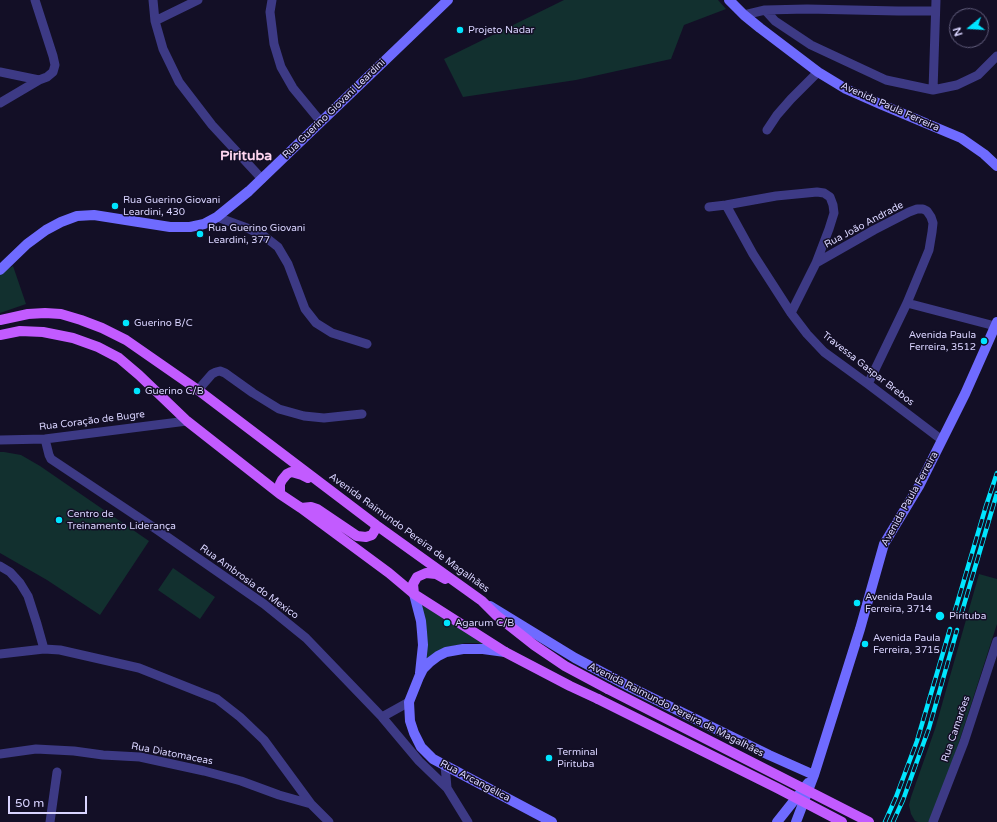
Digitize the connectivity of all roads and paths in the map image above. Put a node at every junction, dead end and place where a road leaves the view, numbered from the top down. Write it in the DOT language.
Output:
graph roads {
  1 [pos="35,0"];
  2 [pos="153,0"];
  3 [pos="198,0"];
  4 [pos="272,0"];
  5 [pos="448,0"];
  6 [pos="729,0"];
  7 [pos="936,0"];
  8 [pos="765,10"];
  9 [pos="935,11"];
  10 [pos="744,15"];
  11 [pos="155,21"];
  12 [pos="997,56"];
  13 [pos="0,72"];
  14 [pos="818,72"];
  15 [pos="39,80"];
  16 [pos="933,90"];
  17 [pos="0,103"];
  18 [pos="321,122"];
  19 [pos="767,130"];
  20 [pos="997,166"];
  21 [pos="262,179"];
  22 [pos="726,206"];
  23 [pos="709,207"];
  24 [pos="217,217"];
  25 [pos="816,263"];
  26 [pos="0,270"];
  27 [pos="907,303"];
  28 [pos="791,314"];
  29 [pos="0,320"];
  30 [pos="996,324"];
  31 [pos="0,335"];
  32 [pos="367,344"];
  33 [pos="868,384"];
  34 [pos="198,390"];
  35 [pos="362,414"];
  36 [pos="187,421"];
  37 [pos="44,439"];
  38 [pos="0,440"];
  39 [pos="942,440"];
  40 [pos="331,491"];
  41 [pos="280,494"];
  42 [pos="301,508"];
  43 [pos="376,526"];
  44 [pos="0,566"];
  45 [pos="464,588"];
  46 [pos="414,594"];
  47 [pos="482,601"];
  48 [pos="997,641"];
  49 [pos="44,649"];
  50 [pos="505,652"];
  51 [pos="0,654"];
  52 [pos="420,676"];
  53 [pos="409,702"];
  54 [pos="382,717"];
  55 [pos="0,754"];
  56 [pos="445,765"];
  57 [pos="57,772"];
  58 [pos="814,775"];
  59 [pos="447,788"];
  60 [pos="311,804"];
  61 [pos="50,822"];
  62 [pos="329,822"];
  63 [pos="468,822"];
  64 [pos="552,822"];
  65 [pos="777,822"];
  66 [pos="796,822"];
  67 [pos="842,822"];
  68 [pos="869,822"];
  69 [pos="933,822"];
  1 -- 15 [label="street"];
  2 -- 11 [label="street"];
  3 -- 11 [label="street"];
  4 -- 18 [label="street"];
  5 -- 18 [label="main road, Rua Guerino Giovani Leardini"];
  6 -- 10 [label="main road, Avenida Paula Ferreira"];
  7 -- 9 [label="street"];
  8 -- 9 [label="street"];
  8 -- 10 [label="street"];
  8 -- 16 [label="street"];
  9 -- 16 [label="street"];
  10 -- 14 [label="main road, Avenida Paula Ferreira"];
  11 -- 21 [label="street"];
  12 -- 16 [label="street"];
  13 -- 15 [label="street"];
  14 -- 19 [label="street"];
  14 -- 20 [label="main road, Avenida Paula Ferreira"];
  15 -- 17 [label="street"];
  18 -- 21 [label="main road, Rua Guerino Giovani Leardini"];
  21 -- 24 [label="main road, Rua Guerino Giovani Leardini"];
  22 -- 23 [label="street, Rua João Andrade"];
  22 -- 25 [label="street, Rua João Andrade"];
  22 -- 28 [label="street, Travessa Gaspar Brebos"];
  24 -- 26 [label="main road, Rua Guerino Giovani Leardini"];
  24 -- 32 [label="street"];
  25 -- 27 [label="street, Rua João Andrade"];
  25 -- 28 [label="street"];
  27 -- 30 [label="street"];
  27 -- 33 [label="street"];
  28 -- 33 [label="street, Travessa Gaspar Brebos"];
  29 -- 34 [label="main road, Avenida Raimundo Pereira de Magalhães"];
  30 -- 39 [label="main road, Avenida Paula Ferreira"];
  31 -- 36 [label="main road"];
  33 -- 39 [label="street, Travessa Gaspar Brebos"];
  34 -- 35 [label="street"];
  34 -- 40 [label="main road, Avenida Raimundo Pereira de Magalhães"];
  36 -- 37 [label="street, Rua Coração de Bugre"];
  36 -- 41 [label="main road"];
  37 -- 38 [label="street, Rua Coração de Bugre"];
  37 -- 54 [label="street, Rua Ambrosia do Mexico"];
  39 -- 58 [label="main road, Avenida Paula Ferreira"];
  40 -- 41 [label="main road"];
  40 -- 43 [label="main road, Avenida Raimundo Pereira de Magalhães"];
  41 -- 42 [label="main road"];
  42 -- 43 [label="main road"];
  42 -- 46 [label="main road"];
  43 -- 45 [label="main road, Avenida Raimundo Pereira de Magalhães"];
  44 -- 49 [label="street"];
  45 -- 46 [label="main road"];
  45 -- 47 [label="main road, Avenida Raimundo Pereira de Magalhães"];
  46 -- 50 [label="main road"];
  46 -- 52 [label="main road"];
  47 -- 58 [label="main road"];
  47 -- 68 [label="main road, Avenida Raimundo Pereira de Magalhães, bridge"];
  48 -- 69 [label="street, Rua Camarões"];
  49 -- 51 [label="street"];
  49 -- 60 [label="street"];
  50 -- 52 [label="main road"];
  50 -- 67 [label="main road, bridge"];
  52 -- 53 [label="main road"];
  53 -- 54 [label="street"];
  53 -- 56 [label="main road, Rua Arcangélica"];
  54 -- 59 [label="street, Rua Ambrosia do Mexico"];
  55 -- 60 [label="street, Rua Diatomaceas"];
  56 -- 59 [label="street"];
  56 -- 64 [label="main road, Rua Arcangélica"];
  57 -- 61 [label="street"];
  58 -- 65 [label="main road"];
  58 -- 66 [label="main road, Avenida Paula Ferreira"];
  59 -- 63 [label="street, Rua Ambrosia do Mexico"];
  60 -- 62 [label="street"];
}
